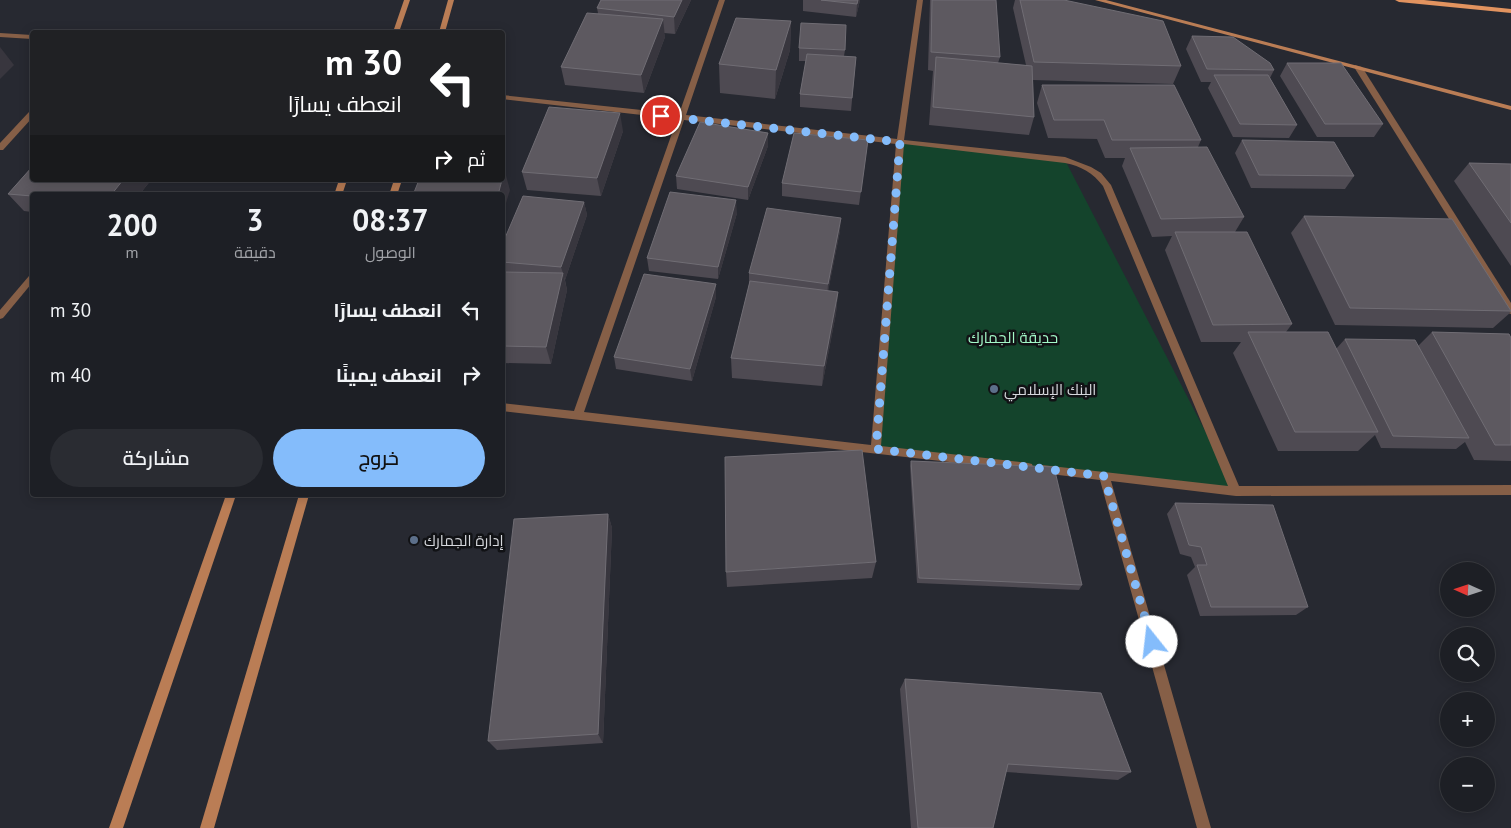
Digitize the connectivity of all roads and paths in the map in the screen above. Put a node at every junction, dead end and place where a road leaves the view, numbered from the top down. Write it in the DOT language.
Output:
graph roads {
  1 [pos="407,0"];
  2 [pos="451,0"];
  3 [pos="722,0"];
  4 [pos="920,0"];
  5 [pos="1098,0"];
  6 [pos="1399,0"];
  7 [pos="1511,11"];
  8 [pos="397,30"];
  9 [pos="443,30"];
  10 [pos="0,35"];
  11 [pos="30,37"];
  12 [pos="1358,67"];
  13 [pos="505,97"];
  14 [pos="1511,108"];
  15 [pos="30,116"];
  16 [pos="680,118"];
  17 [pos="900,142"];
  18 [pos="0,148"];
  19 [pos="30,280"];
  20 [pos="1507,298"];
  21 [pos="1511,311"];
  22 [pos="0,316"];
  23 [pos="505,406"];
  24 [pos="578,415"];
  25 [pos="876,449"];
  26 [pos="1104,476"];
  27 [pos="1236,490"];
  28 [pos="1511,490"];
  29 [pos="230,497"];
  30 [pos="303,497"];
  31 [pos="116,828"];
  32 [pos="207,828"];
  33 [pos="1204,828"];
  1 -- 8 [label="street"];
  2 -- 9 [label="street"];
  3 -- 16 [label="street"];
  4 -- 17 [label="street"];
  5 -- 12 [label="street"];
  6 -- 7 [label="main road"];
  10 -- 11 [label="street"];
  12 -- 14 [label="street"];
  12 -- 20 [label="street"];
  13 -- 16 [label="street"];
  15 -- 18 [label="street"];
  16 -- 17 [label="street"];
  16 -- 24 [label="street"];
  17 -- 25 [label="street"];
  17 -- 27 [label="street"];
  19 -- 22 [label="street"];
  20 -- 21 [label="street"];
  23 -- 24 [label="street"];
  24 -- 25 [label="street"];
  25 -- 26 [label="street"];
  26 -- 27 [label="street"];
  26 -- 33 [label="street"];
  27 -- 28 [label="street"];
  29 -- 31 [label="street"];
  30 -- 32 [label="street"];
}
